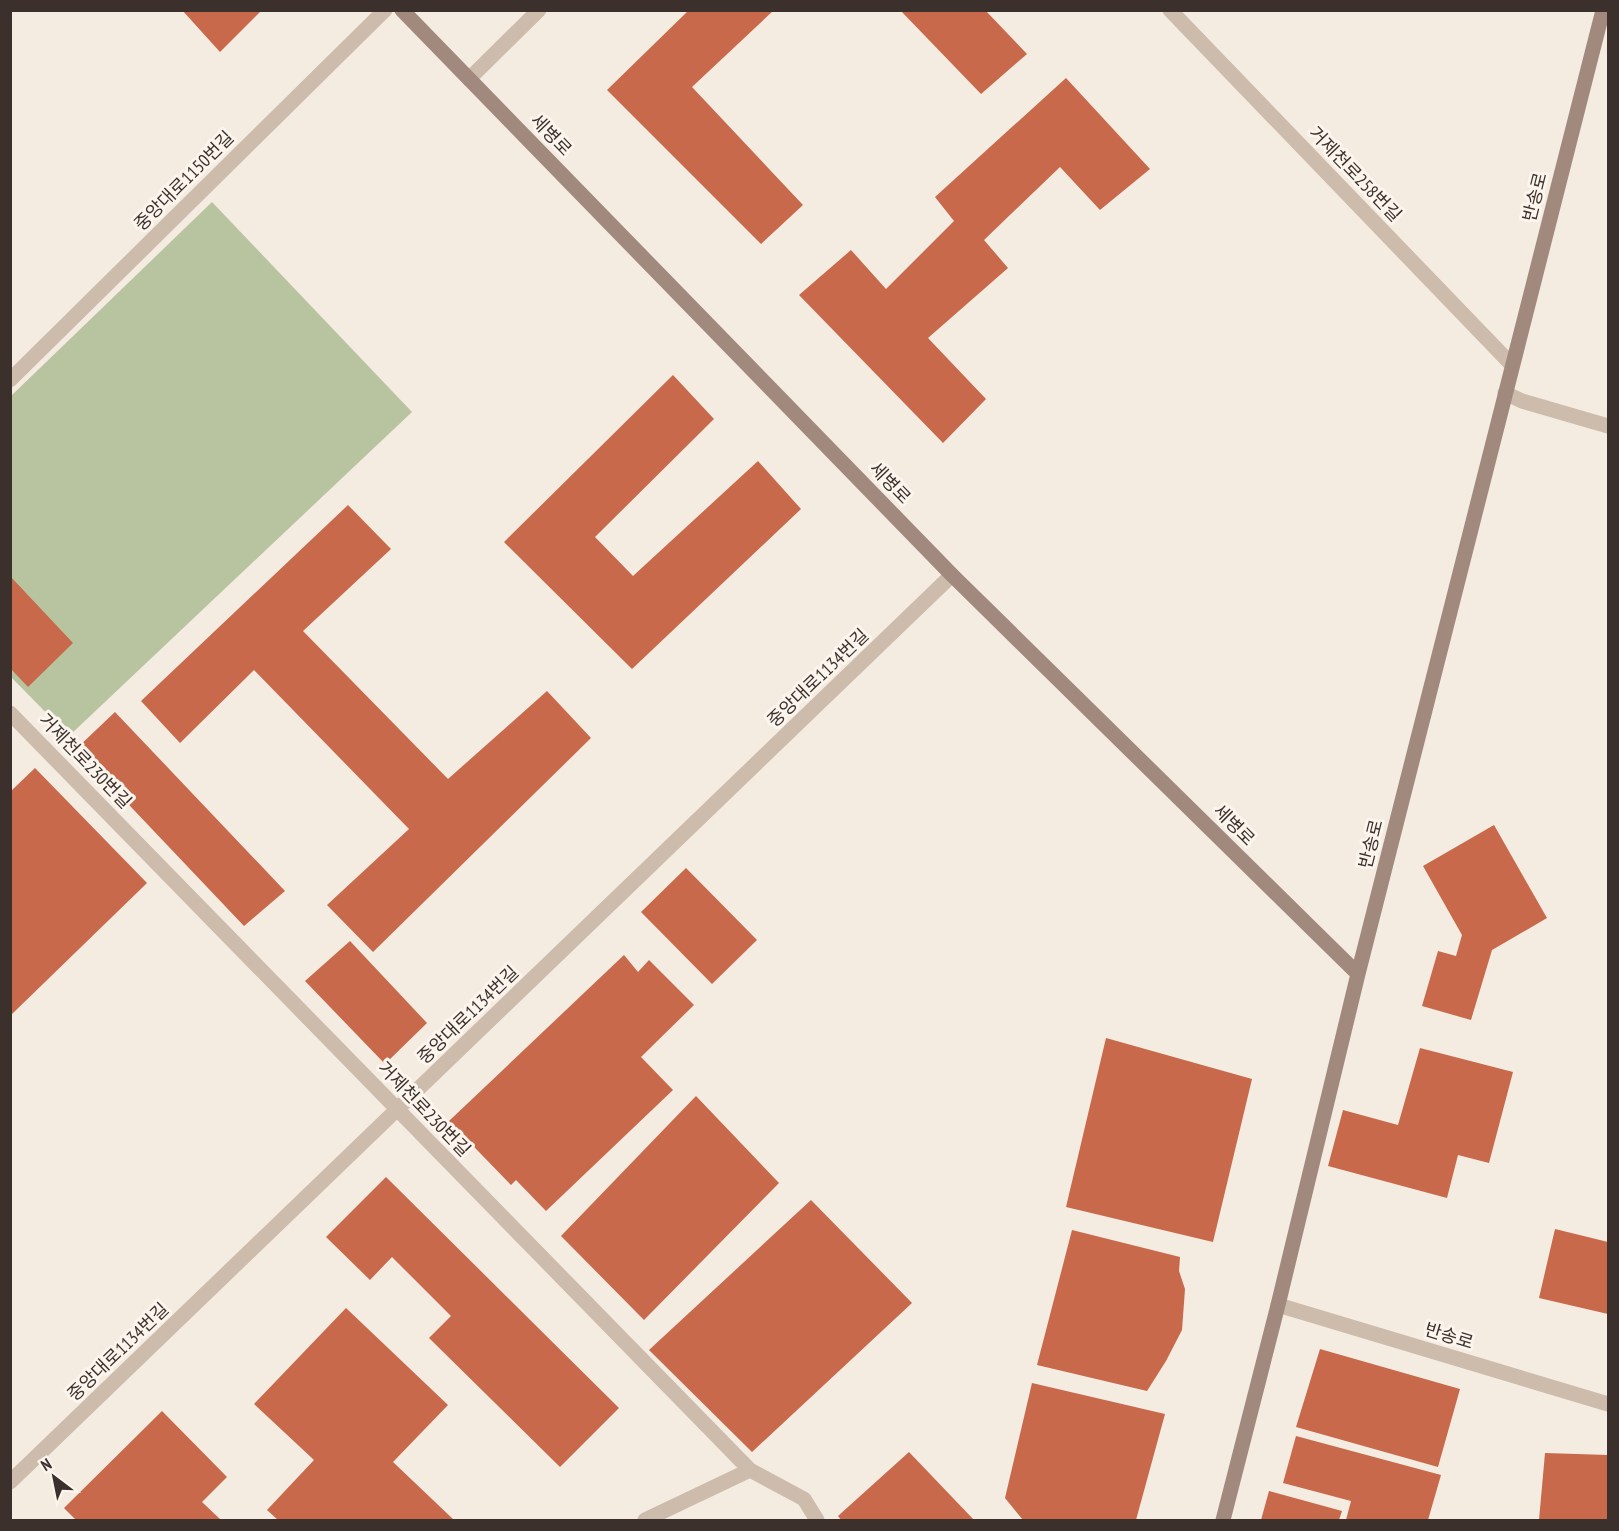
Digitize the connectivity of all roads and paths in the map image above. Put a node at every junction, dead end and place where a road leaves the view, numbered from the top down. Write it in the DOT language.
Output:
graph roads {
  1 [pos="385,10"];
  2 [pos="402,10"];
  3 [pos="539,10"];
  4 [pos="1170,10"];
  5 [pos="1602,10"];
  6 [pos="469,80"];
  7 [pos="1512,365"];
  8 [pos="10,380"];
  9 [pos="1505,393"];
  10 [pos="1608,426"];
  11 [pos="952,575"];
  12 [pos="10,712"];
  13 [pos="1358,974"];
  14 [pos="397,1110"];
  15 [pos="1278,1305"];
  16 [pos="1608,1404"];
  17 [pos="750,1470"];
  18 [pos="10,1482"];
  19 [pos="645,1521"];
  20 [pos="817,1521"];
  21 [pos="1223,1521"];
  1 -- 8 [label="street, 중앙대로1150번길"];
  2 -- 6 [label="main road, 세병로"];
  3 -- 6 [label="street"];
  4 -- 7 [label="street, 거제천로258번길"];
  5 -- 7 [label="main road, 반송로"];
  6 -- 11 [label="main road, 세병로"];
  7 -- 9 [label="main road, 반송로"];
  9 -- 10 [label="street"];
  9 -- 13 [label="main road, 반송로"];
  11 -- 13 [label="main road, 세병로"];
  11 -- 14 [label="street, 중앙대로1134번길"];
  12 -- 14 [label="street, 거제천로230번길"];
  13 -- 15 [label="main road, 반송로"];
  14 -- 17 [label="street, 거제천로230번길"];
  14 -- 18 [label="street, 중앙대로1134번길"];
  15 -- 16 [label="street, 반송로"];
  15 -- 21 [label="main road, 반송로"];
  17 -- 19 [label="street"];
  17 -- 20 [label="street, 거제천로230번길"];
}
